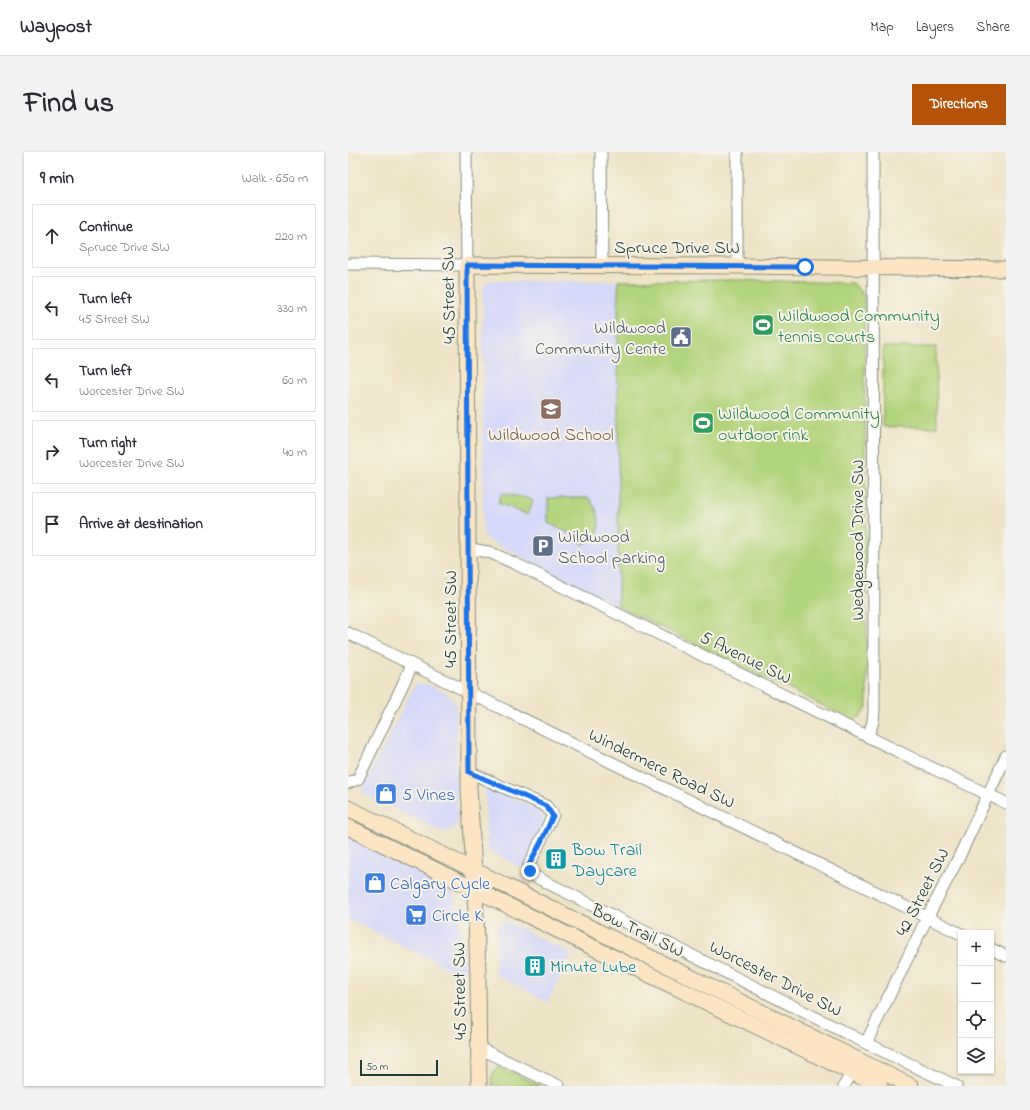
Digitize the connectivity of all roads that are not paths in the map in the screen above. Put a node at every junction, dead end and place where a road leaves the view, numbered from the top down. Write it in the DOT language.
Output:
graph roads {
  1 [pos="466,152"];
  2 [pos="601,152"];
  3 [pos="737,152"];
  4 [pos="873,152"];
  5 [pos="348,264"];
  6 [pos="467,265"];
  7 [pos="602,266"];
  8 [pos="738,266"];
  9 [pos="873,267"];
  10 [pos="1006,269"];
  11 [pos="469,548"];
  12 [pos="348,633"];
  13 [pos="412,665"];
  14 [pos="469,692"];
  15 [pos="868,736"];
  16 [pos="1006,756"];
  17 [pos="469,772"];
  18 [pos="348,783"];
  19 [pos="988,794"];
  20 [pos="1006,803"];
  21 [pos="348,808"];
  22 [pos="348,827"];
  23 [pos="473,869"];
  24 [pos="475,890"];
  25 [pos="928,918"];
  26 [pos="958,933"];
  27 [pos="994,950"];
  28 [pos="1006,956"];
  29 [pos="866,1043"];
  30 [pos="479,1048"];
  31 [pos="852,1072"];
  32 [pos="479,1086"];
  33 [pos="559,1086"];
  34 [pos="844,1086"];
  35 [pos="880,1086"];
  36 [pos="912,1086"];
  37 [pos="956,1086"];
  1 -- 6 [label="street, 45 Street SW"];
  2 -- 7 [label="street"];
  3 -- 8 [label="street"];
  4 -- 9 [label="street, Wedgewood Drive SW"];
  5 -- 6 [label="street, Spruce Drive SW"];
  6 -- 7 [label="street, Spruce Drive SW"];
  6 -- 11 [label="street, 45 Street SW"];
  7 -- 8 [label="street, Spruce Drive SW"];
  8 -- 9 [label="street, Spruce Drive SW"];
  9 -- 10 [label="street, Spruce Drive SW"];
  9 -- 15 [label="street, Wedgewood Drive SW"];
  11 -- 14 [label="street, 45 Street SW"];
  11 -- 15 [label="street, 5 Avenue SW"];
  12 -- 13 [label="street, Windermere Road SW"];
  13 -- 14 [label="street, Windermere Road SW"];
  13 -- 18 [label="street"];
  14 -- 17 [label="street, 45 Street SW"];
  14 -- 25 [label="street, Windermere Road SW"];
  15 -- 19 [label="street, 5 Avenue SW"];
  16 -- 19 [label="street, 42 Street SW"];
  17 -- 23 [label="street, 45 Street SW"];
  17 -- 29 [label="street, Worcester Drive SW"];
  19 -- 20 [label="street, 5 Avenue SW"];
  19 -- 25 [label="street, 42 Street SW"];
  21 -- 23 [label="street, Bow Trail SW"];
  22 -- 24 [label="street, Bow Trail SW"];
  23 -- 24 [label="street, 45 Street SW"];
  23 -- 36 [label="street, Bow Trail SW"];
  24 -- 30 [label="street, 45 Street SW"];
  24 -- 31 [label="street, Bow Trail SW"];
  25 -- 26 [label="street, Windermere Road SW"];
  25 -- 29 [label="street, 42 Street SW"];
  27 -- 28 [label="street"];
  29 -- 37 [label="street, Worcester Drive SW"];
  30 -- 32 [label="street, 45 Street SW"];
  30 -- 33 [label="street"];
  31 -- 34 [label="street"];
  31 -- 35 [label="street, Bow Trail SW"];
}
